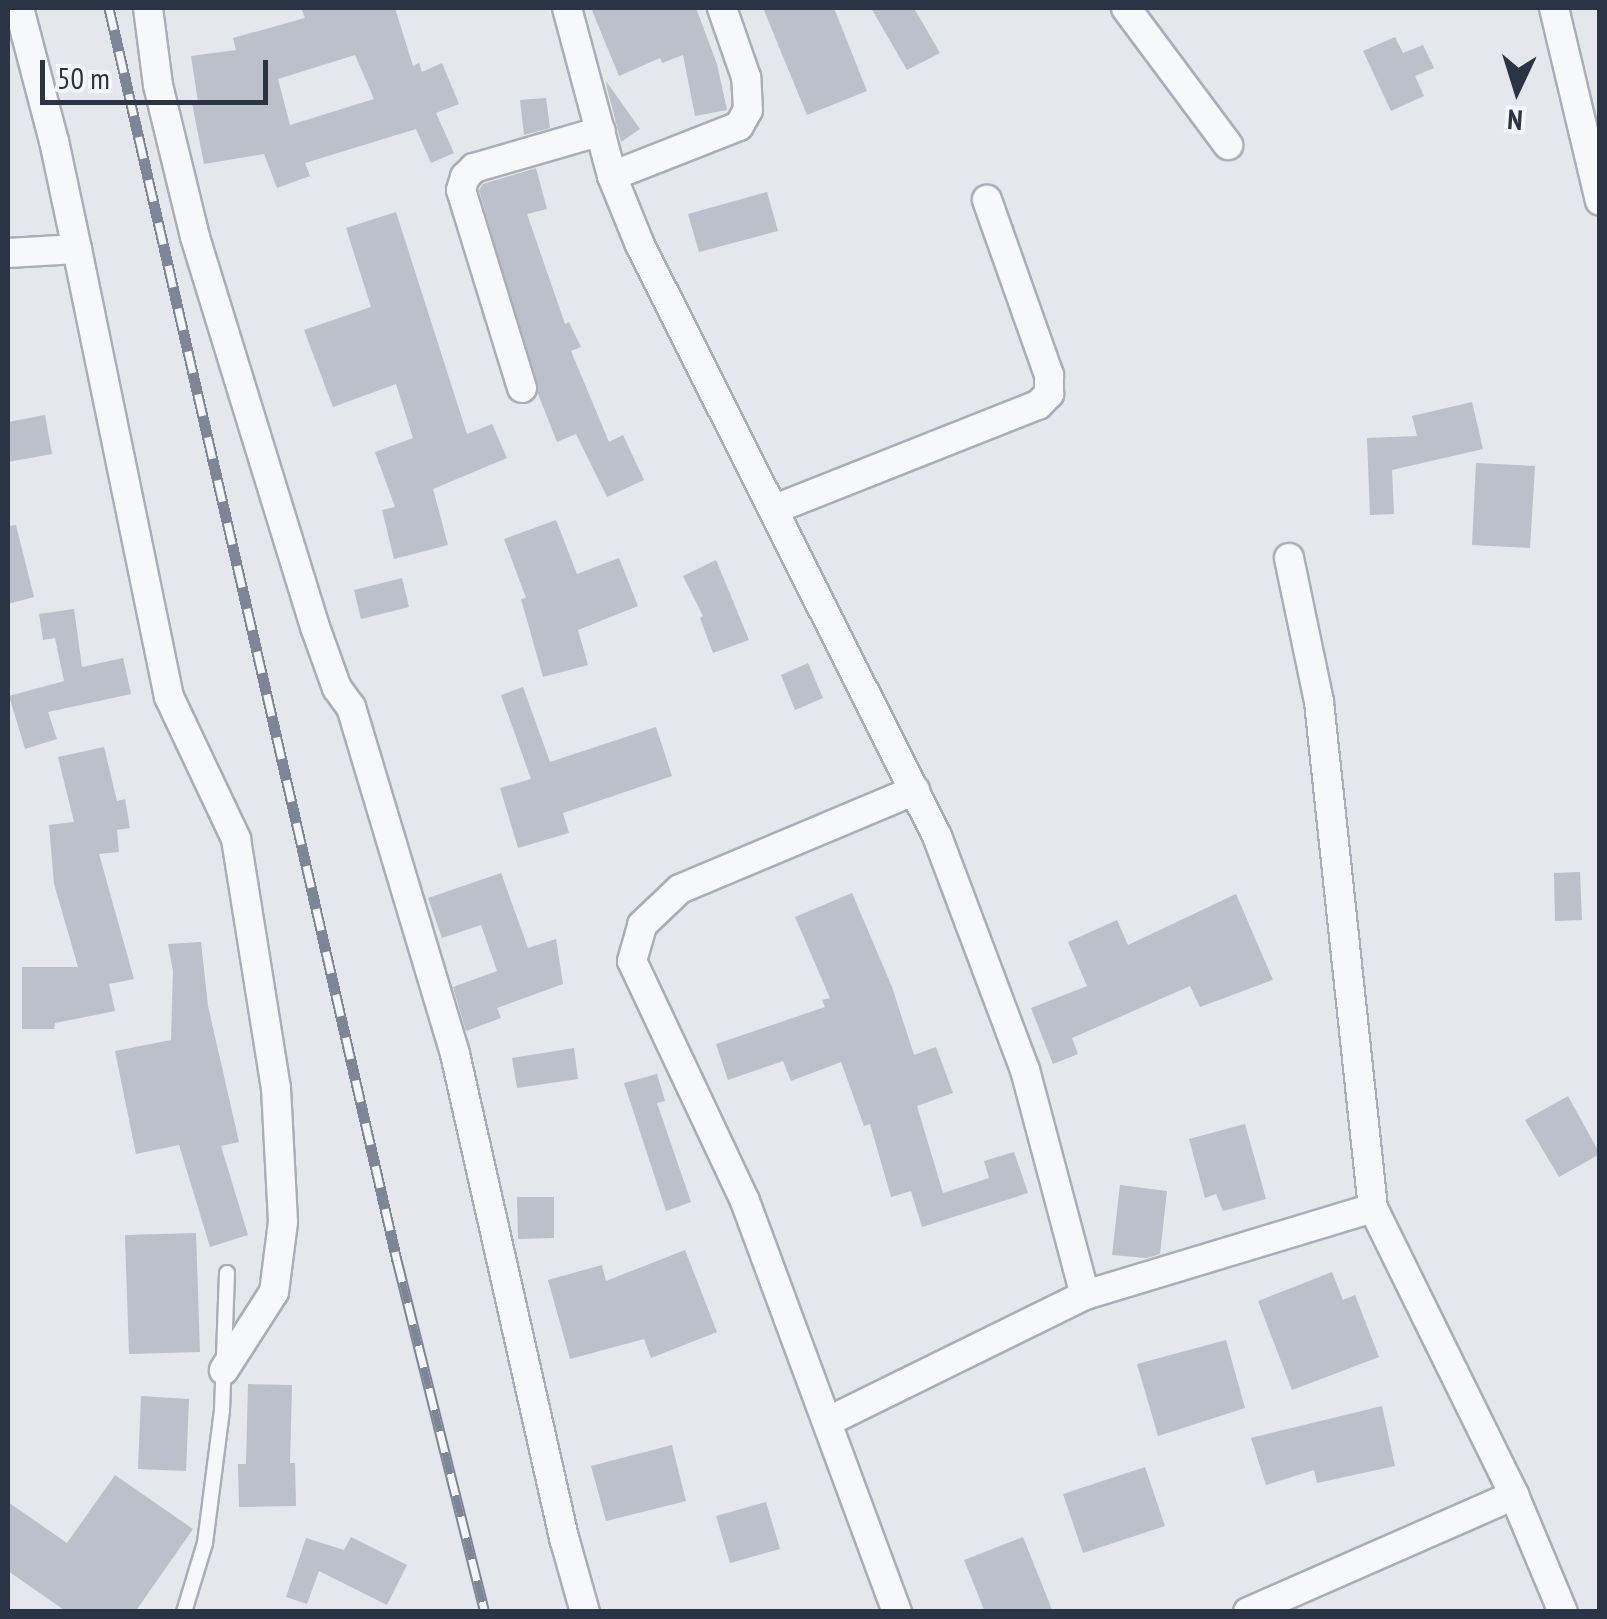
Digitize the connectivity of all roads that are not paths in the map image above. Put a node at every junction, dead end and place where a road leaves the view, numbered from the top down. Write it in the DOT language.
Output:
graph roads {
  1 [pos="19,8"];
  2 [pos="148,8"];
  3 [pos="567,8"];
  4 [pos="722,8"];
  5 [pos="1126,8"];
  6 [pos="1554,8"];
  7 [pos="601,131"];
  8 [pos="1228,146"];
  9 [pos="612,176"];
  10 [pos="986,200"];
  11 [pos="1600,201"];
  12 [pos="77,249"];
  13 [pos="8,253"];
  14 [pos="522,388"];
  15 [pos="775,509"];
  16 [pos="1289,558"];
  17 [pos="915,790"];
  18 [pos="1373,1208"];
  19 [pos="227,1273"];
  20 [pos="1085,1296"];
  21 [pos="224,1370"];
  22 [pos="829,1421"];
  23 [pos="1514,1495"];
  24 [pos="184,1612"];
  25 [pos="585,1612"];
  26 [pos="897,1612"];
  27 [pos="1248,1612"];
  28 [pos="1563,1612"];
  1 -- 12 [label="street"];
  2 -- 25 [label="street"];
  3 -- 7 [label="street"];
  4 -- 9 [label="street"];
  5 -- 8 [label="street"];
  6 -- 11 [label="street"];
  7 -- 9 [label="street"];
  7 -- 14 [label="street"];
  9 -- 15 [label="street"];
  10 -- 15 [label="street"];
  12 -- 13 [label="street"];
  12 -- 21 [label="street"];
  15 -- 17 [label="street"];
  16 -- 18 [label="street"];
  17 -- 20 [label="street"];
  17 -- 22 [label="street"];
  18 -- 20 [label="street"];
  18 -- 23 [label="street"];
  19 -- 21 [label="lane"];
  20 -- 22 [label="street"];
  21 -- 24 [label="lane"];
  22 -- 26 [label="street"];
  23 -- 27 [label="street"];
  23 -- 28 [label="street"];
}
